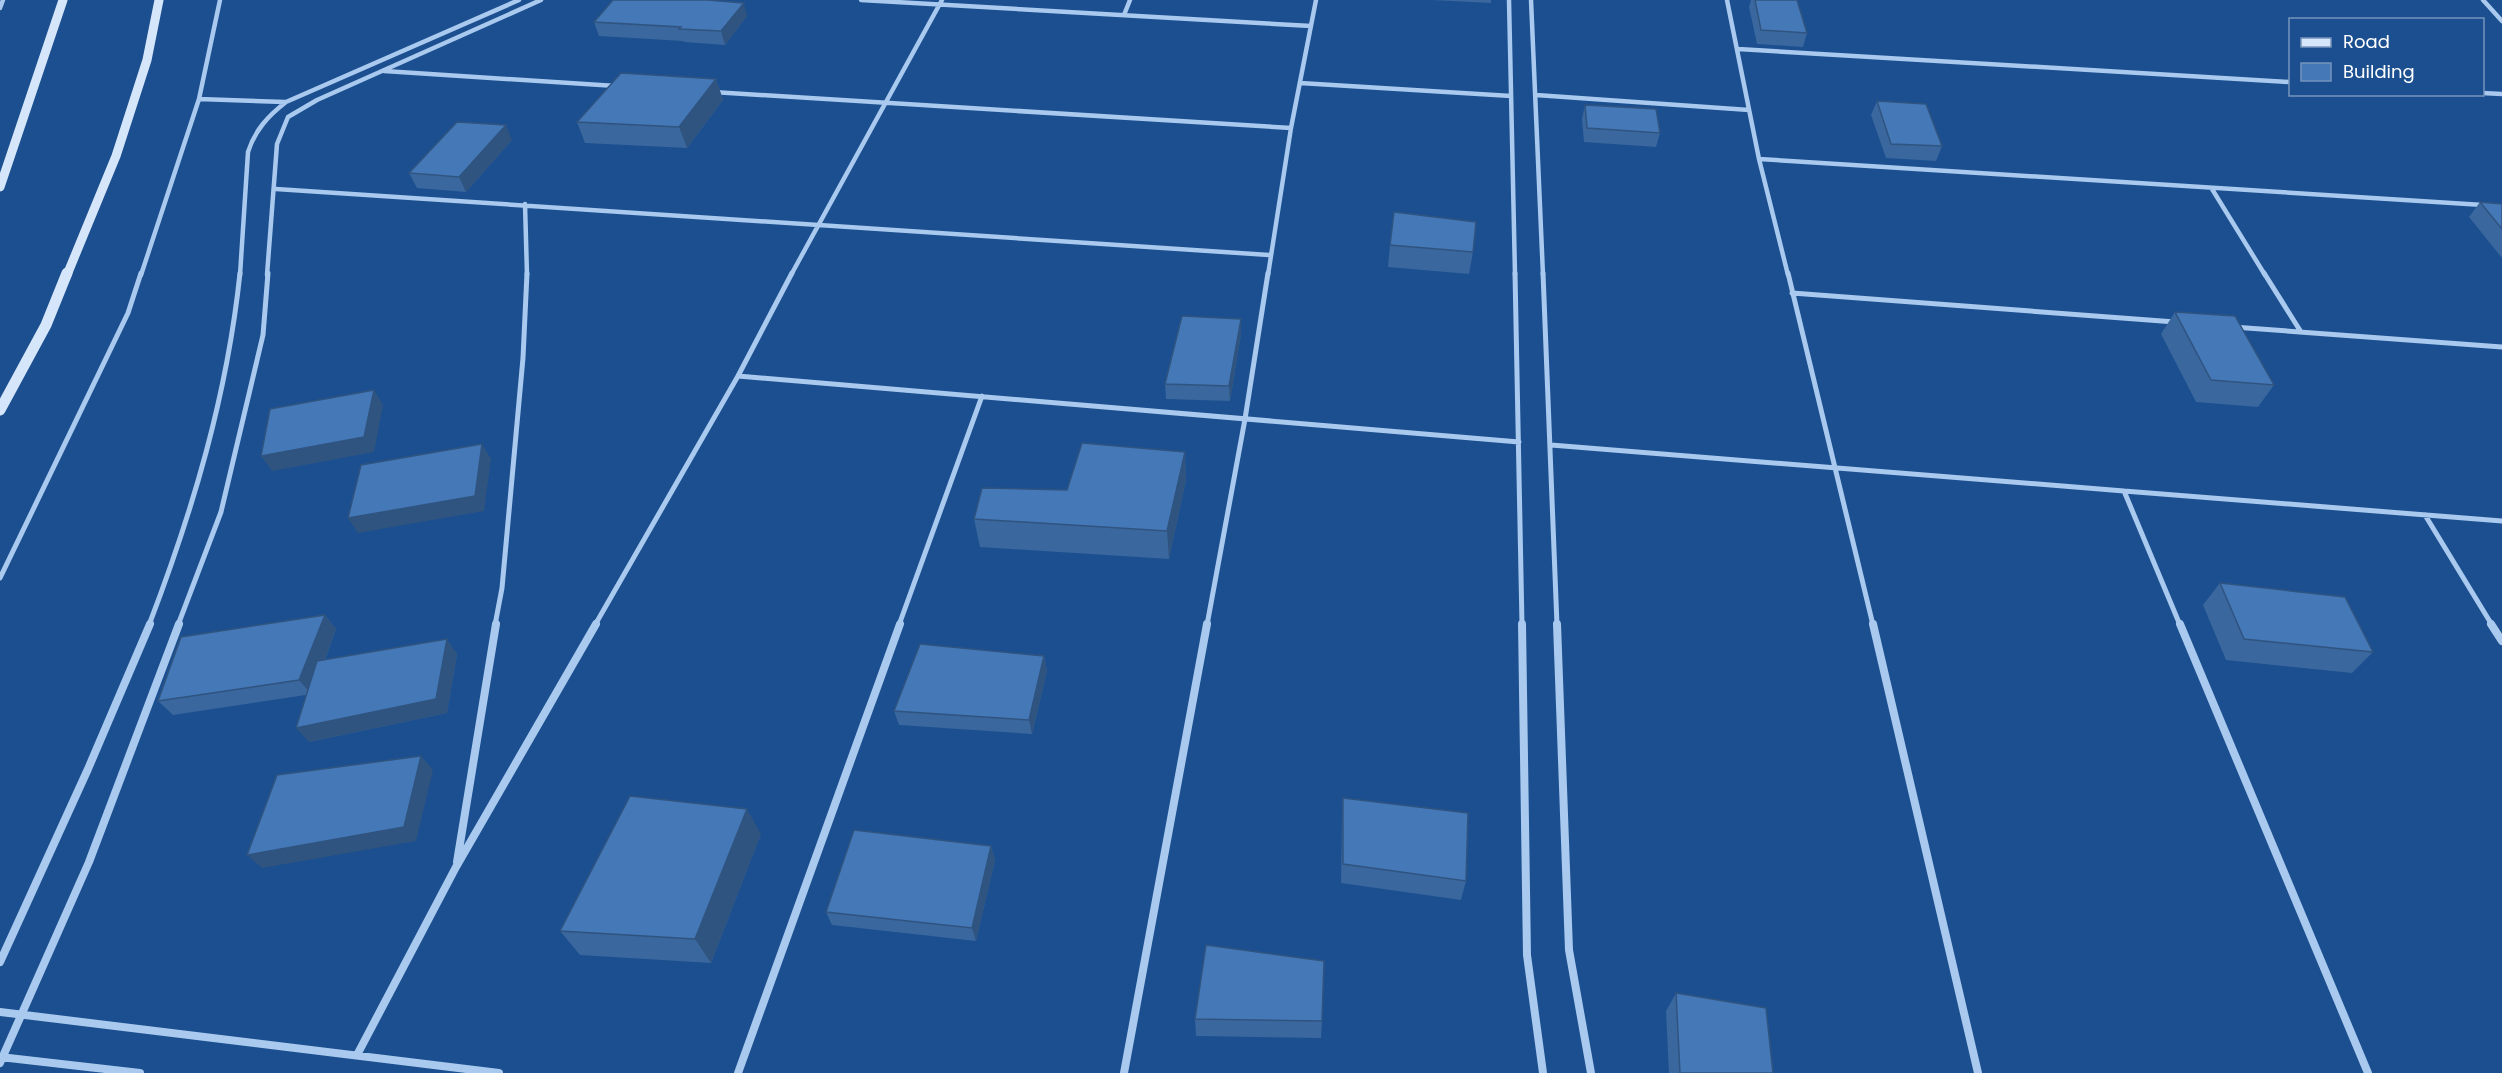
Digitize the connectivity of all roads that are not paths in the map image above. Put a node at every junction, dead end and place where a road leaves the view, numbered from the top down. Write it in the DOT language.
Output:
graph roads {
  1 [pos="3,0"];
  2 [pos="63,0"];
  3 [pos="159,0"];
  4 [pos="220,0"];
  5 [pos="519,0"];
  6 [pos="541,0"];
  7 [pos="861,0"];
  8 [pos="1130,0"];
  9 [pos="1316,0"];
  10 [pos="1509,0"];
  11 [pos="1531,0"];
  12 [pos="1727,0"];
  13 [pos="2483,0"];
  14 [pos="941,2"];
  15 [pos="0,8"];
  16 [pos="1124,15"];
  17 [pos="2502,21"];
  18 [pos="1311,26"];
  19 [pos="1738,49"];
  20 [pos="381,71"];
  21 [pos="2289,82"];
  22 [pos="1300,83"];
  23 [pos="628,87"];
  24 [pos="710,92"];
  25 [pos="2484,93"];
  26 [pos="2502,94"];
  27 [pos="1536,95"];
  28 [pos="1511,96"];
  29 [pos="199,99"];
  30 [pos="286,102"];
  31 [pos="886,103"];
  32 [pos="1749,110"];
  33 [pos="1291,128"];
  34 [pos="1759,159"];
  35 [pos="0,186"];
  36 [pos="276,189"];
  37 [pos="2212,189"];
  38 [pos="525,204"];
  39 [pos="2490,206"];
  40 [pos="818,224"];
  41 [pos="1269,255"];
  42 [pos="1792,293"];
  43 [pos="2183,323"];
  44 [pos="2230,326"];
  45 [pos="2301,332"];
  46 [pos="2502,346"];
  47 [pos="738,376"];
  48 [pos="982,396"];
  49 [pos="0,410"];
  50 [pos="1245,419"];
  51 [pos="1519,442"];
  52 [pos="1551,445"];
  53 [pos="1836,467"];
  54 [pos="2124,491"];
  55 [pos="2425,516"];
  56 [pos="2502,521"];
  57 [pos="0,578"];
  58 [pos="2502,640"];
  59 [pos="456,867"];
  60 [pos="0,962"];
  61 [pos="0,1012"];
  62 [pos="24,1016"];
  63 [pos="357,1055"];
  64 [pos="1,1059"];
  65 [pos="140,1073"];
  66 [pos="499,1073"];
  67 [pos="738,1073"];
  68 [pos="1124,1073"];
  69 [pos="1543,1073"];
  70 [pos="1591,1073"];
  71 [pos="1978,1073"];
  72 [pos="2368,1073"];
  1 -- 15 [label="street"];
  2 -- 35 [label="main road"];
  3 -- 49 [label="main road"];
  4 -- 29 [label="street"];
  5 -- 30 [label="street"];
  6 -- 20 [label="street"];
  7 -- 14 [label="street"];
  8 -- 16 [label="street"];
  9 -- 18 [label="street"];
  10 -- 28 [label="street"];
  11 -- 27 [label="street"];
  12 -- 19 [label="street"];
  13 -- 17 [label="street"];
  14 -- 16 [label="street"];
  14 -- 31 [label="street"];
  16 -- 18 [label="street"];
  18 -- 22 [label="street"];
  19 -- 21 [label="street"];
  19 -- 32 [label="street"];
  20 -- 23 [label="street"];
  20 -- 36 [label="street"];
  22 -- 28 [label="street"];
  22 -- 33 [label="street"];
  24 -- 31 [label="street"];
  25 -- 26 [label="street"];
  27 -- 32 [label="street"];
  27 -- 52 [label="street"];
  28 -- 51 [label="street"];
  29 -- 30 [label="street"];
  29 -- 57 [label="street"];
  30 -- 60 [label="street"];
  31 -- 33 [label="street"];
  31 -- 40 [label="street"];
  32 -- 34 [label="street"];
  33 -- 41 [label="street"];
  34 -- 37 [label="street"];
  34 -- 42 [label="street"];
  36 -- 38 [label="street"];
  36 -- 62 [label="street"];
  37 -- 39 [label="street"];
  37 -- 45 [label="street"];
  38 -- 40 [label="street"];
  38 -- 59 [label="street"];
  40 -- 41 [label="street"];
  40 -- 47 [label="street"];
  41 -- 50 [label="street"];
  42 -- 43 [label="street"];
  42 -- 53 [label="street"];
  44 -- 45 [label="street"];
  45 -- 46 [label="street"];
  47 -- 48 [label="street"];
  47 -- 59 [label="street"];
  48 -- 50 [label="street"];
  48 -- 67 [label="street"];
  50 -- 51 [label="street"];
  50 -- 68 [label="street"];
  51 -- 69 [label="street"];
  52 -- 53 [label="street"];
  52 -- 70 [label="street"];
  53 -- 54 [label="street"];
  53 -- 71 [label="street"];
  54 -- 55 [label="street"];
  54 -- 72 [label="street"];
  55 -- 56 [label="street"];
  55 -- 58 [label="street"];
  59 -- 63 [label="street"];
  61 -- 62 [label="street"];
  62 -- 63 [label="street"];
  62 -- 64 [label="street"];
  63 -- 66 [label="street"];
  64 -- 65 [label="street"];
}
